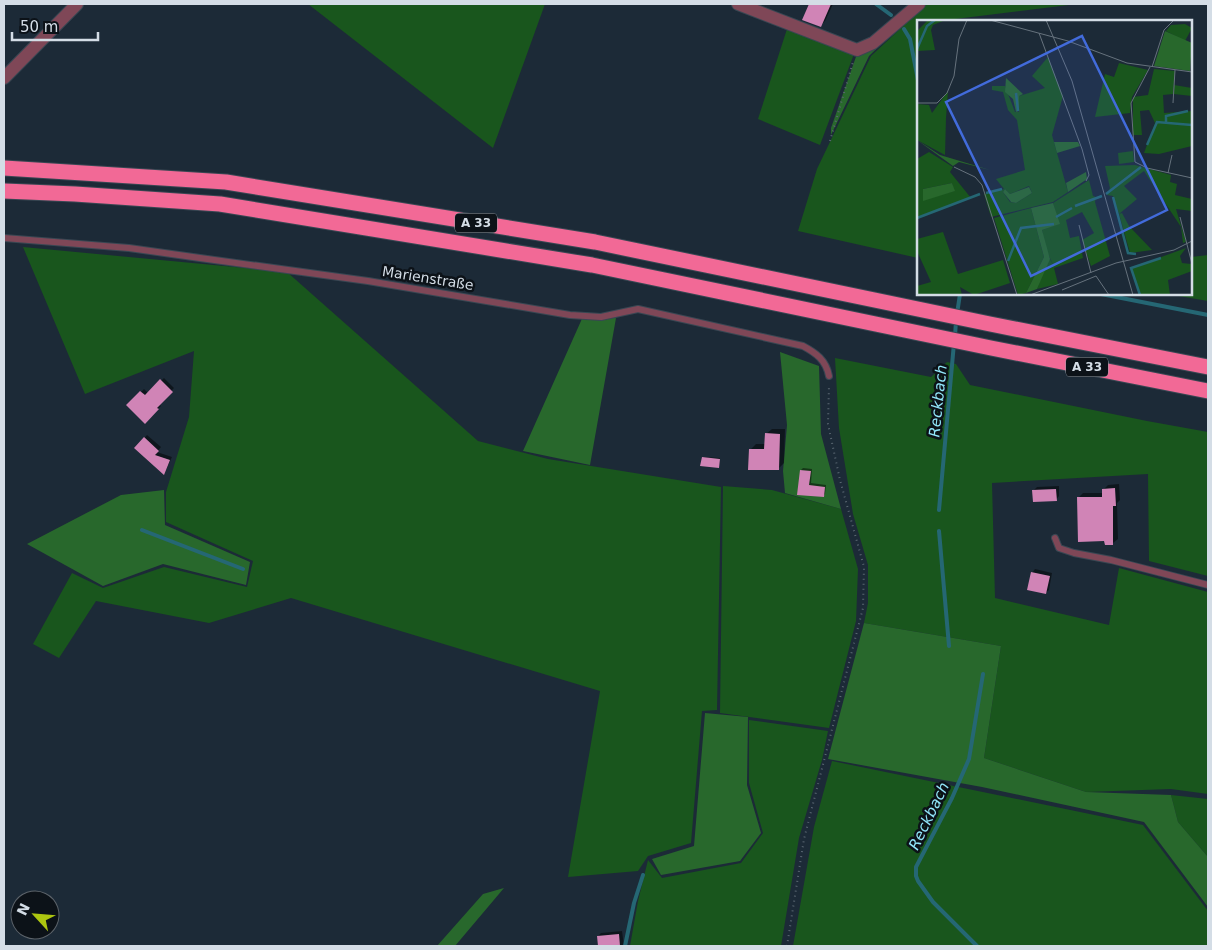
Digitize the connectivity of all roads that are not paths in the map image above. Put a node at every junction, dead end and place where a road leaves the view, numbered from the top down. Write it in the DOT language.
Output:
graph roads {
  1 [pos="77,4"];
  2 [pos="738,4"];
  3 [pos="919,4"];
  4 [pos="4,78"];
  5 [pos="4,168"];
  6 [pos="4,191"];
  7 [pos="4,238"];
  8 [pos="1208,367"];
  9 [pos="829,376"];
  10 [pos="1208,391"];
  11 [pos="1055,538"];
  12 [pos="1208,585"];
  1 -- 4 [label="street"];
  2 -- 3 [label="street"];
  5 -- 8 [label="highway, A 33"];
  6 -- 10 [label="highway, A 33"];
  7 -- 9 [label="lane, Marienstraße"];
  11 -- 12 [label="lane"];
}
